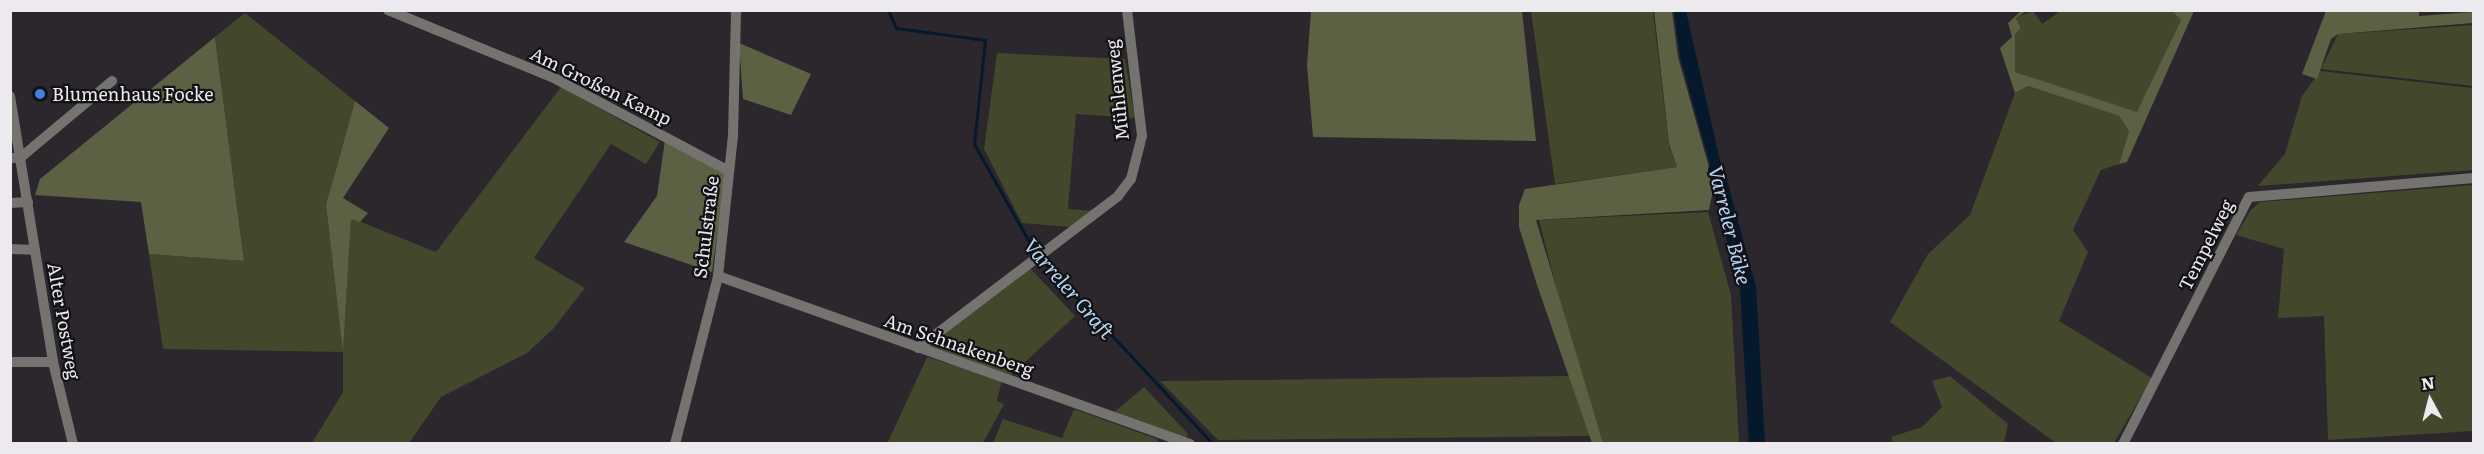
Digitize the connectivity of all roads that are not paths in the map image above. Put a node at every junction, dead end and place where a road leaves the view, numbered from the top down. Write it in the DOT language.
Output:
graph roads {
  1 [pos="388,10"];
  2 [pos="736,10"];
  3 [pos="1127,10"];
  4 [pos="112,81"];
  5 [pos="10,96"];
  6 [pos="15,158"];
  7 [pos="729,171"];
  8 [pos="2474,178"];
  9 [pos="28,202"];
  10 [pos="10,203"];
  11 [pos="10,249"];
  12 [pos="35,250"];
  13 [pos="718,276"];
  14 [pos="918,348"];
  15 [pos="10,362"];
  16 [pos="53,362"];
  17 [pos="73,444"];
  18 [pos="675,444"];
  19 [pos="1190,444"];
  20 [pos="2123,444"];
  1 -- 7 [label="street, Am Großen Kamp"];
  2 -- 7 [label="street, Schulstraße"];
  3 -- 14 [label="street, Mühlenweg"];
  4 -- 6 [label="street"];
  5 -- 6 [label="street, Alter Postweg"];
  6 -- 9 [label="street, Alter Postweg"];
  7 -- 13 [label="street, Schulstraße"];
  8 -- 20 [label="street, Tempelweg"];
  9 -- 10 [label="street"];
  9 -- 12 [label="street, Alter Postweg"];
  11 -- 12 [label="street"];
  12 -- 16 [label="street, Alter Postweg"];
  13 -- 14 [label="street, Am Schnakenberg"];
  13 -- 18 [label="street, Schulstraße"];
  14 -- 19 [label="street, Am Schnakenberg"];
  15 -- 16 [label="street"];
  16 -- 17 [label="street, Alter Postweg"];
}
